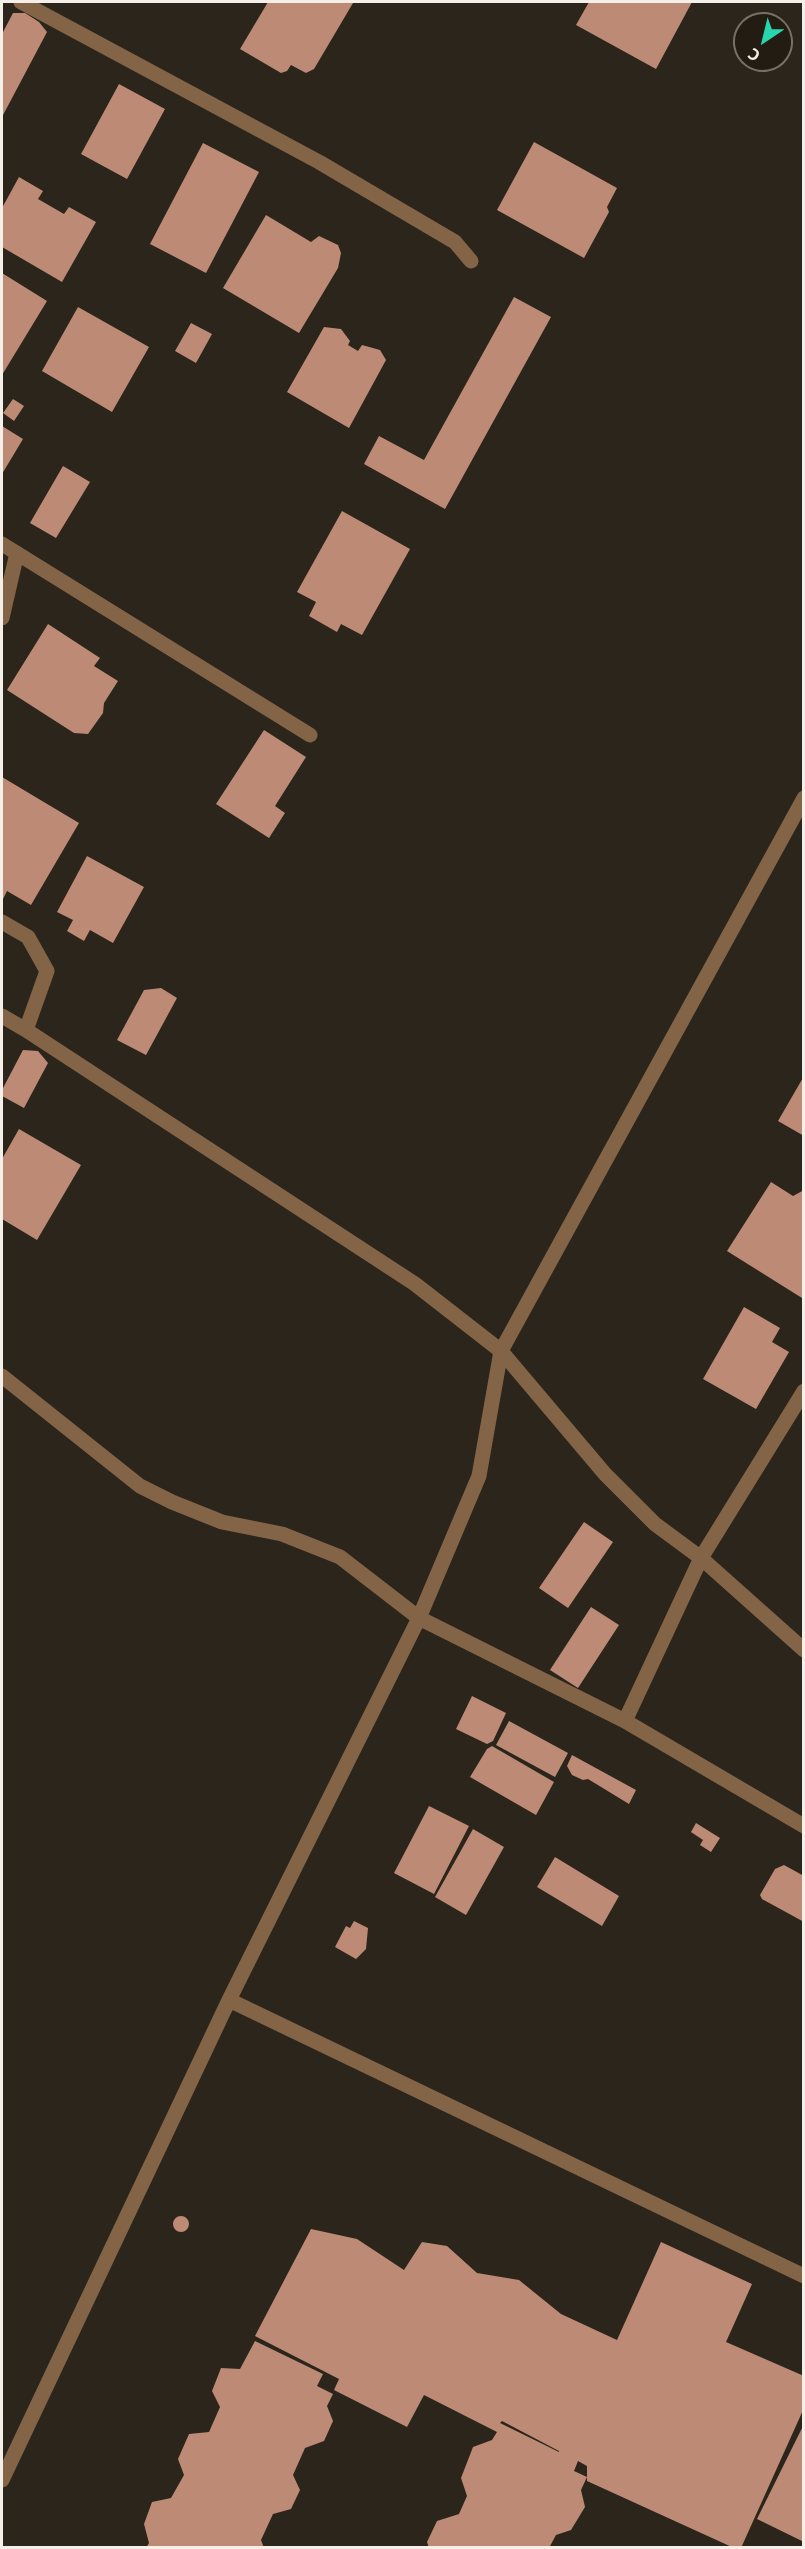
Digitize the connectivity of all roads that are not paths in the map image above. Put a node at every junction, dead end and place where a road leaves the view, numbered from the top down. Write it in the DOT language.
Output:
graph roads {
  1 [pos="21,2"];
  2 [pos="471,261"];
  3 [pos="2,544"];
  4 [pos="16,553"];
  5 [pos="2,618"];
  6 [pos="310,735"];
  7 [pos="804,798"];
  8 [pos="2,922"];
  9 [pos="2,1016"];
  10 [pos="26,1030"];
  11 [pos="501,1351"];
  12 [pos="2,1376"];
  13 [pos="804,1391"];
  14 [pos="701,1558"];
  15 [pos="419,1618"];
  16 [pos="804,1650"];
  17 [pos="625,1721"];
  18 [pos="804,1826"];
  19 [pos="229,2000"];
  20 [pos="804,2276"];
  21 [pos="2,2481"];
  1 -- 2 [label="street"];
  3 -- 4 [label="street"];
  4 -- 5 [label="street"];
  4 -- 6 [label="street"];
  7 -- 11 [label="street"];
  8 -- 10 [label="street"];
  9 -- 10 [label="street"];
  10 -- 11 [label="street"];
  11 -- 14 [label="street"];
  11 -- 15 [label="street"];
  12 -- 15 [label="street"];
  13 -- 14 [label="street"];
  14 -- 16 [label="street"];
  14 -- 17 [label="street"];
  15 -- 17 [label="street"];
  15 -- 19 [label="street"];
  17 -- 18 [label="street"];
  19 -- 20 [label="street"];
  19 -- 21 [label="street"];
}
